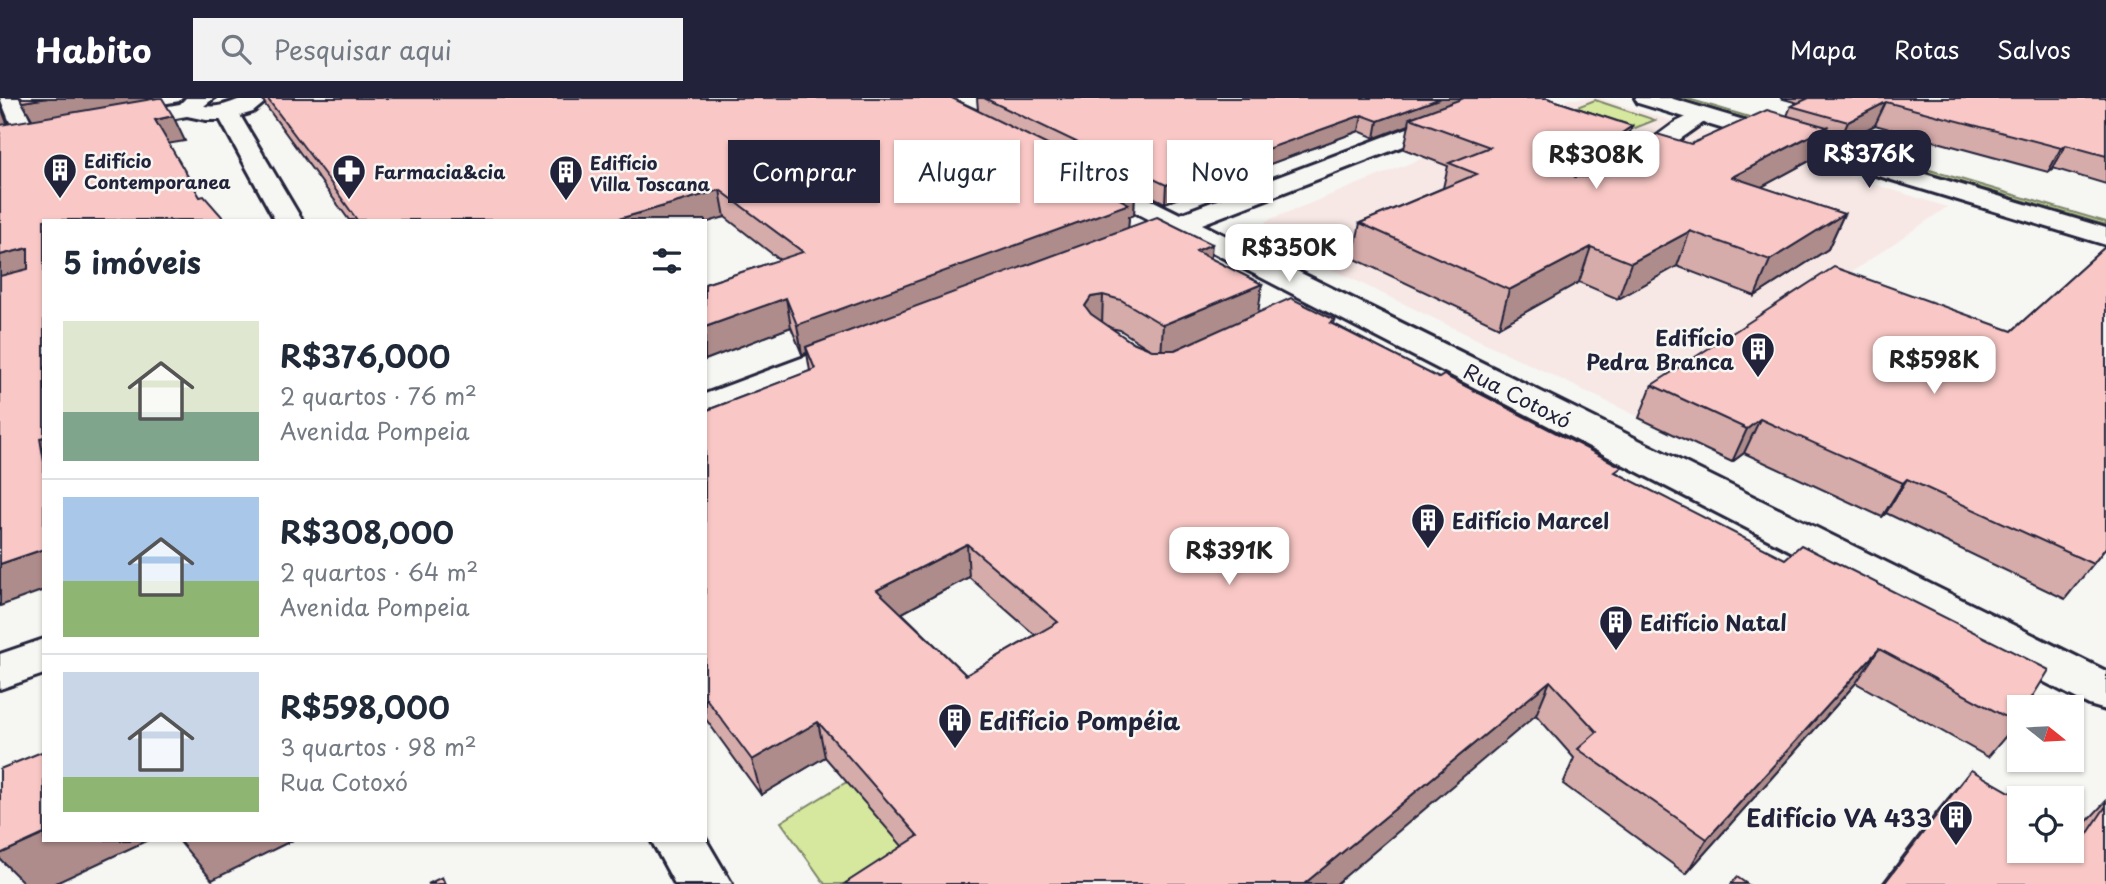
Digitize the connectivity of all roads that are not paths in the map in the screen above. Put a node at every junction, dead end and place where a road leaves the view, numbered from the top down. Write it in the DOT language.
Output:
graph roads {
  1 [pos="9,98"];
  2 [pos="259,98"];
  3 [pos="1507,98"];
  4 [pos="1646,98"];
  5 [pos="197,101"];
  6 [pos="1709,107"];
  7 [pos="227,112"];
  8 [pos="100,124"];
  9 [pos="51,132"];
  10 [pos="26,136"];
  11 [pos="0,142"];
  12 [pos="1616,173"];
  13 [pos="2002,181"];
  14 [pos="1138,203"];
  15 [pos="288,219"];
  16 [pos="1179,224"];
  17 [pos="2106,237"];
  18 [pos="1141,239"];
  19 [pos="1323,297"];
  20 [pos="1289,312"];
  21 [pos="885,337"];
  22 [pos="707,405"];
  23 [pos="42,657"];
  24 [pos="0,672"];
  25 [pos="2106,692"];
  26 [pos="678,842"];
  27 [pos="705,884"];
  1 -- 10 [label="street"];
  2 -- 7 [label="street"];
  3 -- 16 [label="street"];
  4 -- 6 [label="street"];
  5 -- 7 [label="street"];
  5 -- 8 [label="street"];
  6 -- 12 [label="lane"];
  6 -- 13 [label="street"];
  6 -- 17 [label="street"];
  7 -- 15 [label="street"];
  9 -- 10 [label="street"];
  10 -- 11 [label="street"];
  14 -- 16 [label="street, Rua Cotoxó"];
  16 -- 18 [label="street"];
  16 -- 19 [label="street, Rua Cotoxó"];
  19 -- 20 [label="street"];
  19 -- 25 [label="street, Rua Cotoxó"];
  21 -- 22 [label="street"];
  23 -- 24 [label="street"];
  26 -- 27 [label="street"];
}
